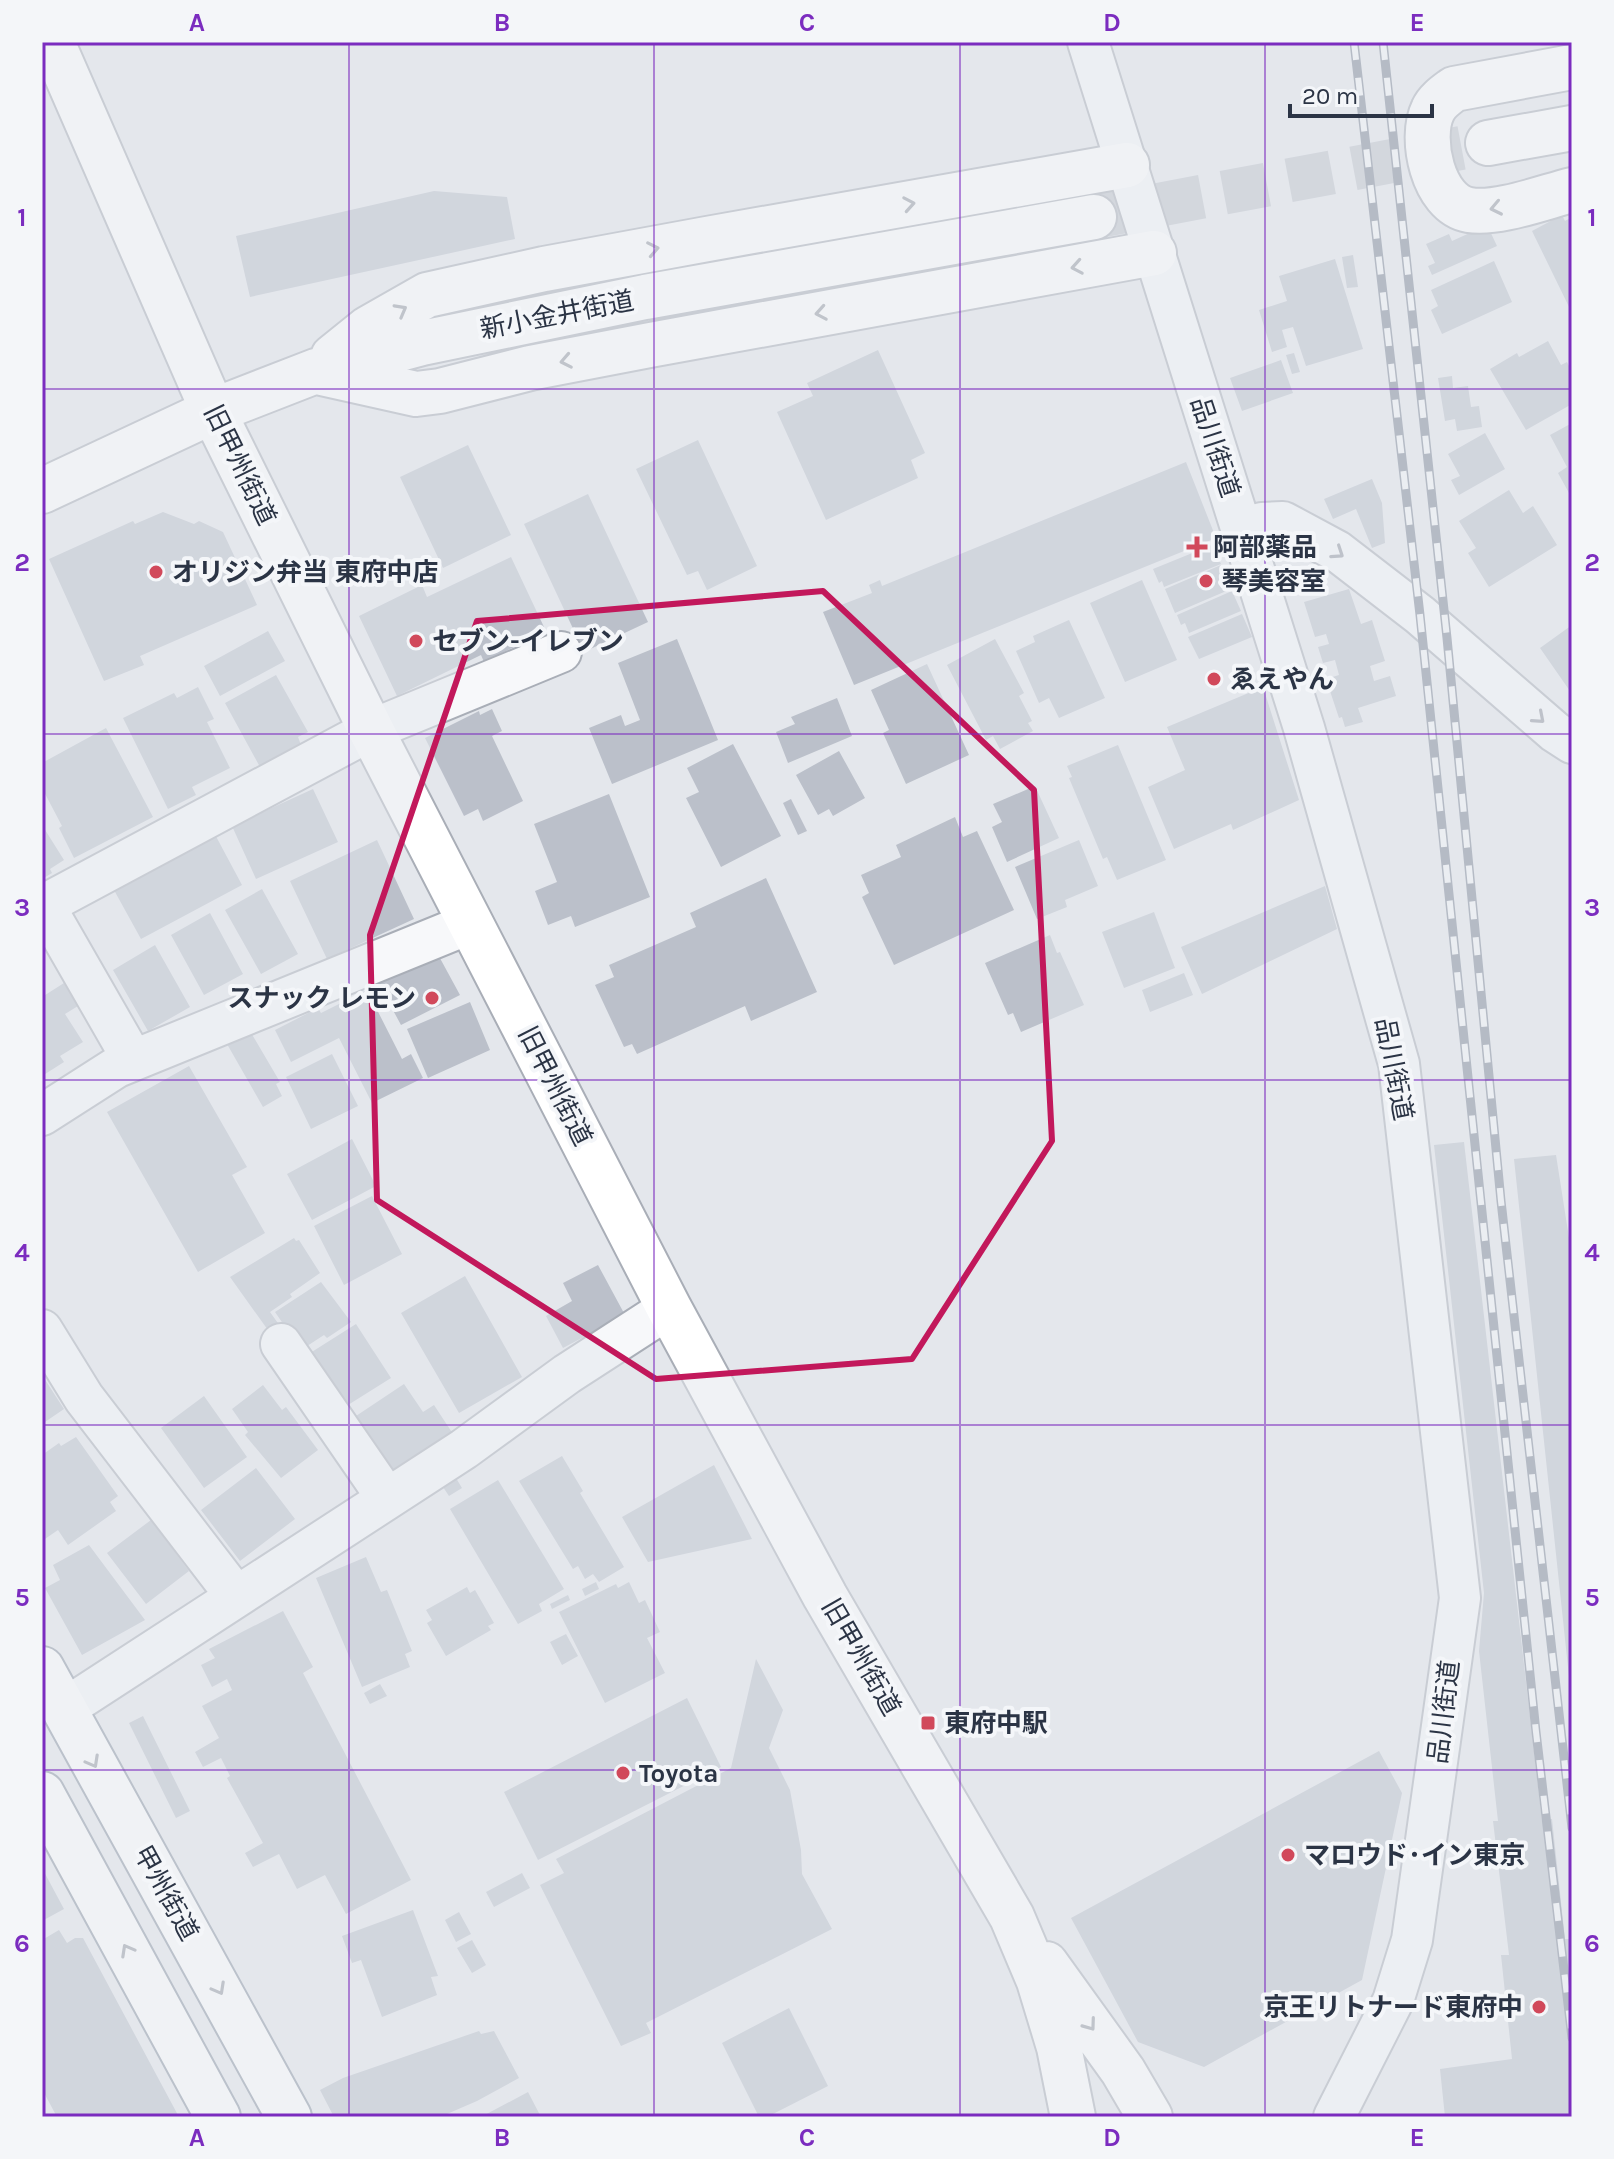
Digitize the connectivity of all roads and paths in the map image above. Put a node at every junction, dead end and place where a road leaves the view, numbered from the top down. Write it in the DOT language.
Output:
graph roads {
  1 [pos="52,42"];
  2 [pos="1088,42"];
  3 [pos="1572,67"];
  4 [pos="1572,128"];
  5 [pos="1488,143"];
  6 [pos="1127,165"];
  7 [pos="1572,190"];
  8 [pos="1094,217"];
  9 [pos="1154,253"];
  10 [pos="316,371"];
  11 [pos="213,411"];
  12 [pos="42,491"];
  13 [pos="1241,529"];
  14 [pos="561,652"];
  15 [pos="371,730"];
  16 [pos="1572,743"];
  17 [pos="471,923"];
  18 [pos="133,1060"];
  19 [pos="42,1115"];
  20 [pos="669,1308"];
  21 [pos="42,1330"];
  22 [pos="281,1344"];
  23 [pos="387,1498"];
  24 [pos="236,1596"];
  25 [pos="42,1669"];
  26 [pos="64,1709"];
  27 [pos="42,1794"];
  28 [pos="1012,1917"];
  29 [pos="218,2117"];
  30 [pos="289,2117"];
  31 [pos="1073,2117"];
  32 [pos="1150,2117"];
  33 [pos="1334,2117"];
  1 -- 11 [label="main road, 旧甲州街道"];
  2 -- 6 [label="street, 品川街道"];
  7 -- 3 [label="main road, one-way"];
  4 -- 5 [label="main road"];
  6 -- 9 [label="street, 品川街道"];
  10 -- 6 [label="main road, one-way"];
  8 -- 10 [label="main road, 新小金井街道"];
  9 -- 10 [label="main road, one-way"];
  9 -- 13 [label="street, 品川街道"];
  10 -- 11 [label="main road, 新小金井街道"];
  11 -- 12 [label="main road, 新小金井街道"];
  11 -- 15 [label="main road, 旧甲州街道"];
  13 -- 16 [label="street, one-way"];
  13 -- 33 [label="street, 品川街道"];
  14 -- 15 [label="street"];
  15 -- 17 [label="main road, 旧甲州街道"];
  15 -- 18 [label="street"];
  17 -- 18 [label="street"];
  17 -- 20 [label="main road, 旧甲州街道"];
  18 -- 19 [label="street"];
  20 -- 23 [label="street"];
  20 -- 28 [label="main road, 旧甲州街道"];
  21 -- 24 [label="street"];
  22 -- 23 [label="street"];
  23 -- 24 [label="street"];
  24 -- 26 [label="street"];
  25 -- 26 [label="main road, 甲州街道"];
  26 -- 30 [label="main road, 甲州街道, one-way"];
  29 -- 27 [label="main road, one-way"];
  28 -- 31 [label="main road, 旧甲州街道"];
  28 -- 32 [label="main road, one-way"];
}
